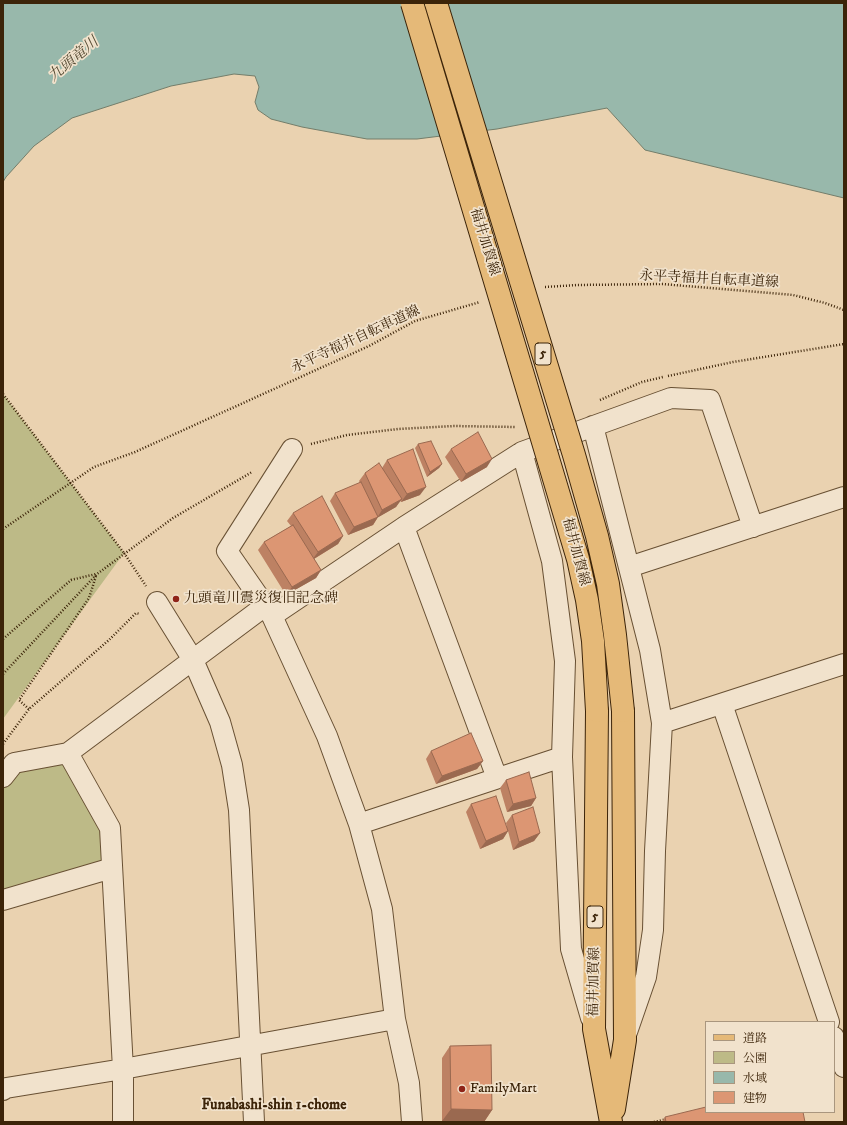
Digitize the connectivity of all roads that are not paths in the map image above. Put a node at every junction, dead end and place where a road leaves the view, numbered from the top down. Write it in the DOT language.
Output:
graph roads {
  1 [pos="412,3"];
  2 [pos="436,3"];
  3 [pos="593,426"];
  4 [pos="292,449"];
  5 [pos="522,452"];
  6 [pos="844,497"];
  7 [pos="404,527"];
  8 [pos="754,527"];
  9 [pos="629,568"];
  10 [pos="157,602"];
  11 [pos="269,611"];
  12 [pos="193,660"];
  13 [pos="844,664"];
  14 [pos="722,704"];
  15 [pos="662,723"];
  16 [pos="68,753"];
  17 [pos="562,757"];
  18 [pos="3,777"];
  19 [pos="497,778"];
  20 [pos="359,824"];
  21 [pos="112,868"];
  22 [pos="3,900"];
  23 [pos="395,1019"];
  24 [pos="829,1021"];
  25 [pos="594,1029"];
  26 [pos="625,1040"];
  27 [pos="835,1040"];
  28 [pos="250,1045"];
  29 [pos="844,1067"];
  30 [pos="123,1069"];
  31 [pos="3,1090"];
  32 [pos="123,1122"];
  33 [pos="254,1122"];
  34 [pos="412,1122"];
  35 [pos="611,1122"];
  1 -- 25 [label="main road, 福井加賀線 / 5, bridge"];
  2 -- 26 [label="main road, 福井加賀線 / 5, bridge"];
  3 -- 5 [label="street"];
  3 -- 8 [label="street"];
  3 -- 9 [label="street"];
  4 -- 11 [label="street"];
  5 -- 7 [label="street"];
  5 -- 17 [label="street"];
  6 -- 8 [label="street"];
  7 -- 11 [label="street"];
  7 -- 19 [label="street"];
  8 -- 9 [label="street"];
  9 -- 15 [label="street"];
  10 -- 12 [label="street"];
  11 -- 12 [label="street"];
  11 -- 20 [label="street"];
  12 -- 16 [label="street"];
  12 -- 28 [label="street"];
  13 -- 14 [label="street"];
  14 -- 15 [label="street"];
  14 -- 24 [label="street"];
  15 -- 26 [label="street"];
  16 -- 18 [label="street"];
  16 -- 21 [label="street"];
  17 -- 19 [label="street"];
  17 -- 25 [label="street"];
  19 -- 20 [label="street"];
  20 -- 23 [label="street"];
  21 -- 22 [label="street"];
  21 -- 30 [label="street"];
  23 -- 28 [label="street"];
  23 -- 34 [label="street"];
  25 -- 35 [label="main road, 福井加賀線 / 5"];
  26 -- 35 [label="main road, 福井加賀線 / 5"];
  27 -- 29 [label="street"];
  28 -- 30 [label="street"];
  28 -- 33 [label="street"];
  30 -- 31 [label="street"];
  30 -- 32 [label="street"];
}
